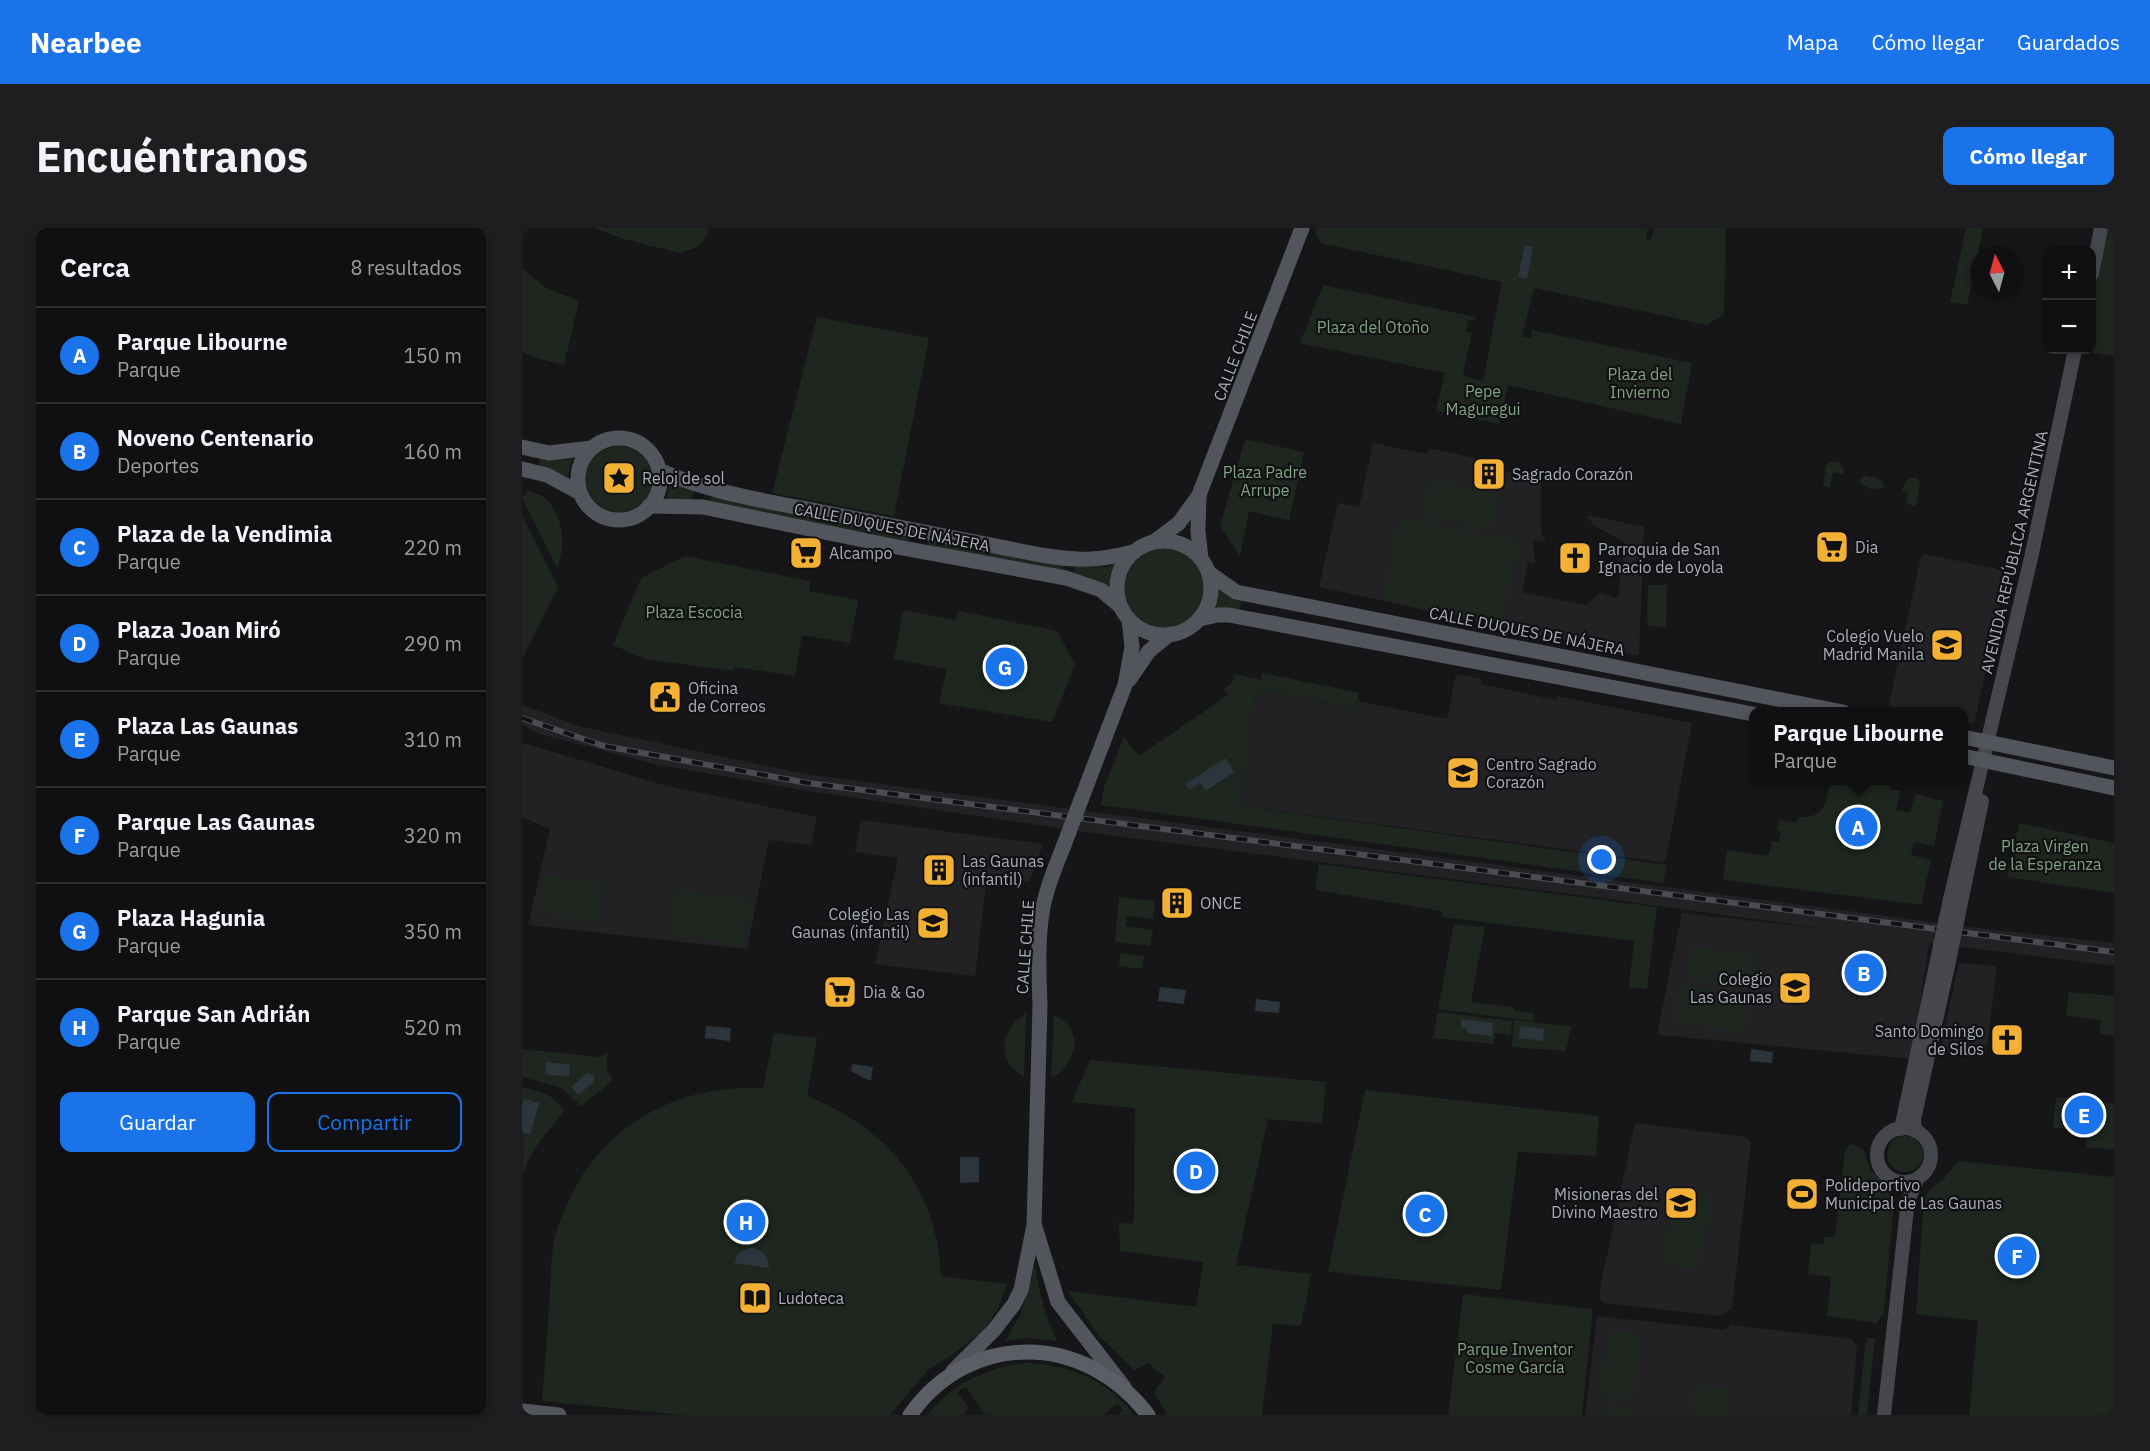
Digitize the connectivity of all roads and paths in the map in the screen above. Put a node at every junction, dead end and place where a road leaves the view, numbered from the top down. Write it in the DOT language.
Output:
graph roads {
  1 [pos="1302,228"];
  2 [pos="2101,228"];
  3 [pos="2096,251"];
  4 [pos="2074,354"];
  5 [pos="522,447"];
  6 [pos="592,448"];
  7 [pos="522,469"];
  8 [pos="659,470"];
  9 [pos="580,493"];
  10 [pos="1199,495"];
  11 [pos="649,506"];
  12 [pos="1155,541"];
  13 [pos="1133,552"];
  14 [pos="1201,559"];
  15 [pos="1209,573"];
  16 [pos="1124,613"];
  17 [pos="1199,619"];
  18 [pos="1170,634"];
  19 [pos="1125,685"];
  20 [pos="1823,707"];
  21 [pos="1749,713"];
  22 [pos="1968,738"];
  23 [pos="1986,741"];
  24 [pos="1968,757"];
  25 [pos="1983,761"];
  26 [pos="2114,768"];
  27 [pos="2114,788"];
  28 [pos="1942,966"];
  29 [pos="1908,1130"];
  30 [pos="1918,1178"];
  31 [pos="1897,1181"];
  32 [pos="1907,1208"];
  33 [pos="1034,1225"];
  34 [pos="945,1379"];
  35 [pos="1124,1387"];
  36 [pos="522,1411"];
  37 [pos="560,1415"];
  38 [pos="910,1415"];
  39 [pos="1148,1415"];
  40 [pos="1884,1415"];
  1 -- 10 [label="main road, CALLE CHILE"];
  2 -- 3 [label="main road"];
  4 -- 23 [label="main road, AVENIDA REPÚBLICA ARGENTINA"];
  5 -- 6 [label="main road"];
  6 -- 8 [label="main road"];
  6 -- 9 [label="main road"];
  7 -- 9 [label="main road"];
  8 -- 11 [label="main road"];
  8 -- 13 [label="main road, CALLE DUQUES DE NÁJERA"];
  9 -- 11 [label="main road"];
  10 -- 12 [label="main road, CALLE CHILE"];
  10 -- 14 [label="main road, CALLE CHILE"];
  11 -- 16 [label="main road, CALLE DUQUES DE NÁJERA"];
  12 -- 13 [label="main road"];
  12 -- 14 [label="main road"];
  13 -- 16 [label="main road"];
  14 -- 15 [label="main road"];
  15 -- 17 [label="main road"];
  15 -- 20 [label="main road, CALLE DUQUES DE NÁJERA"];
  16 -- 18 [label="main road"];
  16 -- 19 [label="main road, CALLE CHILE"];
  17 -- 18 [label="main road"];
  17 -- 21 [label="main road"];
  18 -- 19 [label="main road, CALLE CHILE"];
  19 -- 33 [label="main road, CALLE CHILE, bridge"];
  22 -- 23 [label="main road"];
  23 -- 25 [label="main road, AVENIDA REPÚBLICA ARGENTINA"];
  23 -- 26 [label="main road"];
  24 -- 25 [label="main road"];
  25 -- 27 [label="main road"];
  25 -- 28 [label="main road, AVENIDA REPÚBLICA ARGENTINA, bridge"];
  25 -- 28 [label="main road, AVENIDA REPÚBLICA ARGENTINA, bridge"];
  28 -- 29 [label="main road, AVENIDA REPÚBLICA ARGENTINA"];
  29 -- 30 [label="main road"];
  29 -- 31 [label="main road"];
  30 -- 31 [label="main road"];
  30 -- 32 [label="main road"];
  31 -- 32 [label="main road"];
  32 -- 40 [label="main road"];
  33 -- 34 [label="main road, CALLE CHILE"];
  33 -- 35 [label="main road, CALLE CHILE"];
  34 -- 35 [label="highway"];
  34 -- 38 [label="highway"];
  35 -- 39 [label="highway"];
  36 -- 37 [label="main road"];
}
